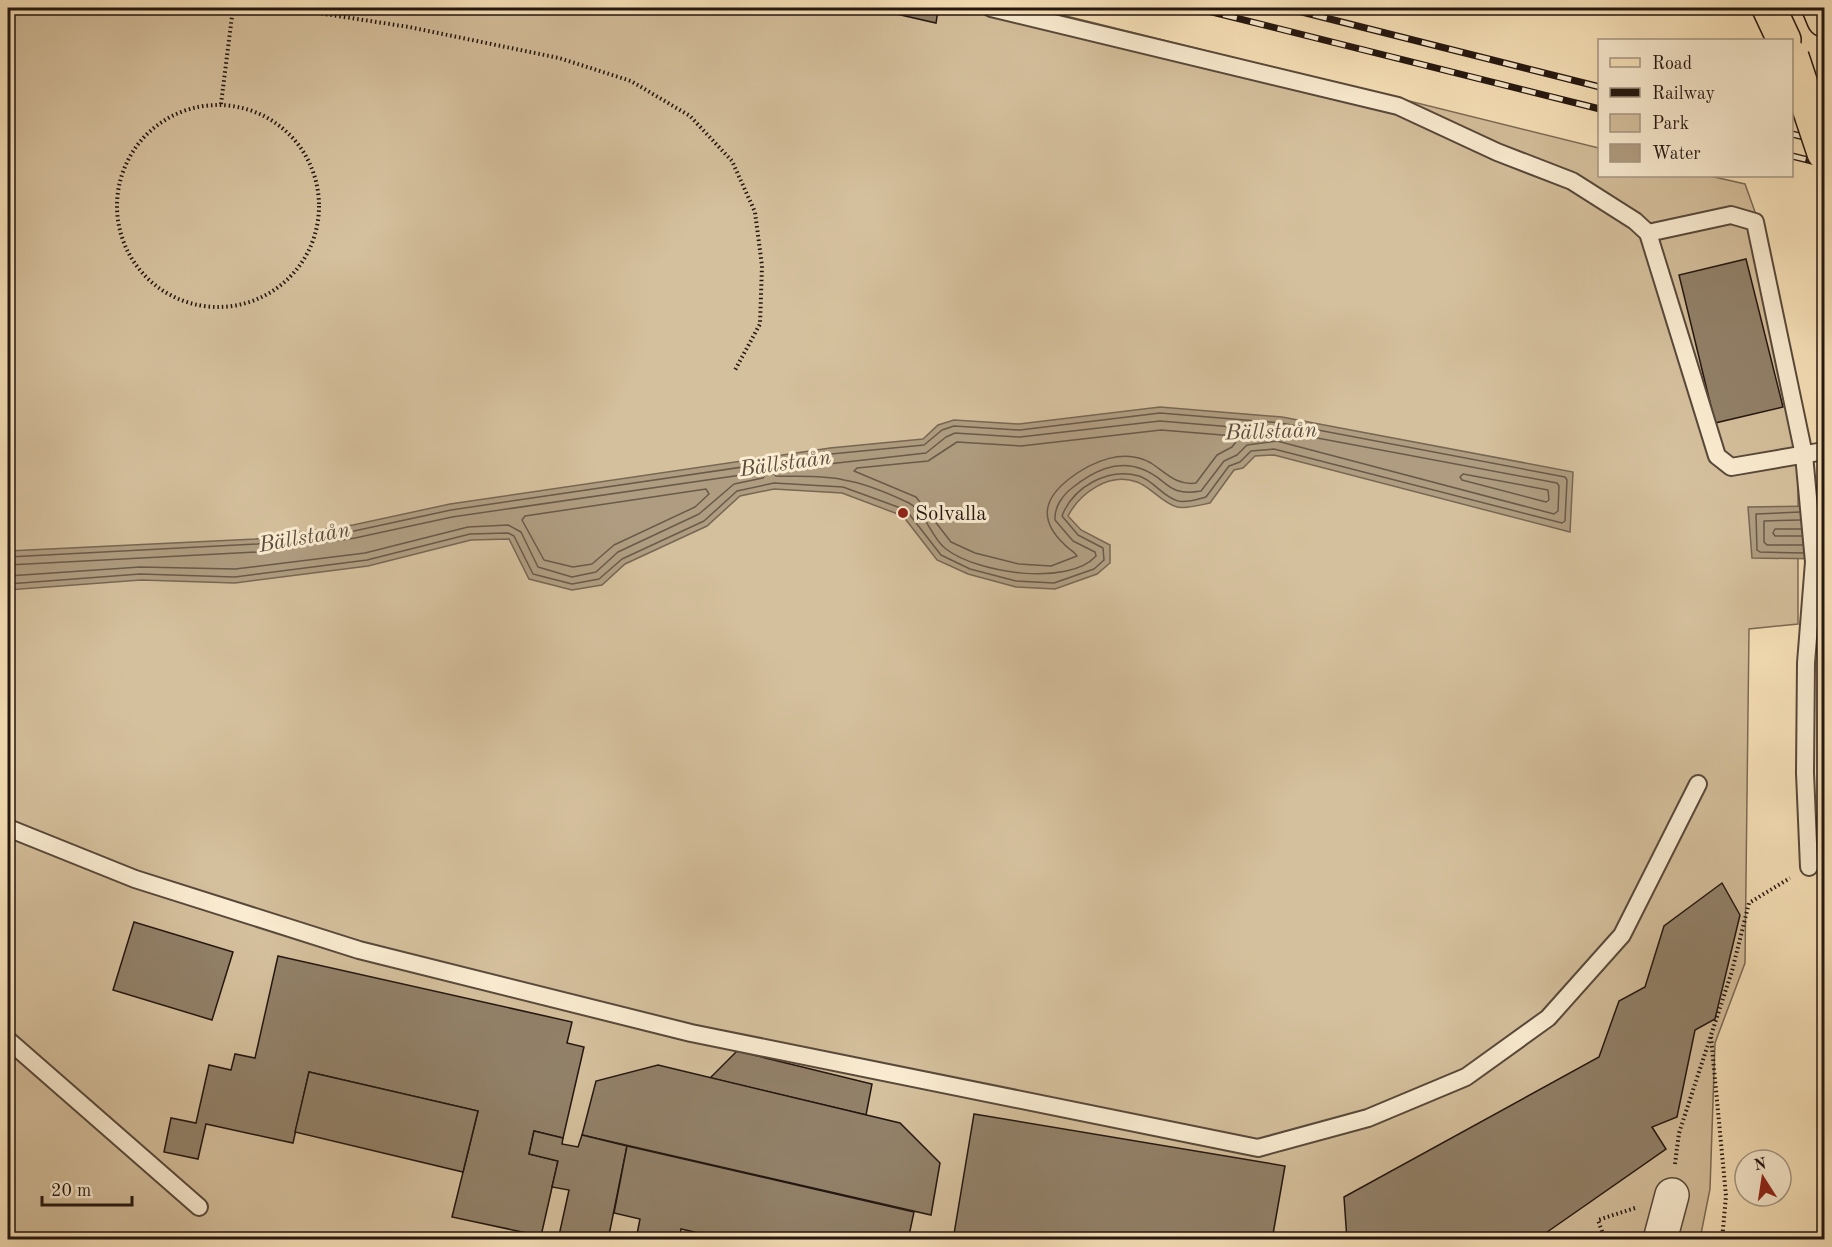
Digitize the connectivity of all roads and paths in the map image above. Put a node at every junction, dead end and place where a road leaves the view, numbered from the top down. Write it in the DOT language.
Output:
graph roads {
  1 [pos="233,8"];
  2 [pos="286,8"];
  3 [pos="991,8"];
  4 [pos="1770,8"];
  5 [pos="1819,8"];
  6 [pos="1824,20"];
  7 [pos="1784,39"];
  8 [pos="1793,63"];
  9 [pos="220,104"];
  10 [pos="1824,153"];
  11 [pos="1648,233"];
  12 [pos="735,370"];
  13 [pos="1824,452"];
  14 [pos="1804,455"];
  15 [pos="1698,784"];
  16 [pos="8,828"];
  17 [pos="1809,867"];
  18 [pos="1711,1035"];
  19 [pos="8,1040"];
  20 [pos="1672,1195"];
  21 [pos="200,1207"];
  22 [pos="1605,1239"];
  23 [pos="1660,1239"];
  24 [pos="1722,1239"];
  1 -- 9 [label="path"];
  2 -- 12 [label="path"];
  3 -- 11 [label="lane"];
  4 -- 7 [label="main road"];
  5 -- 6 [label="main road"];
  8 -- 10 [label="main road, bridge"];
  9 -- 9 [label="path"];
  11 -- 14 [label="lane"];
  11 -- 14 [label="lane"];
  13 -- 14 [label="lane"];
  14 -- 17 [label="lane"];
  15 -- 16 [label="lane"];
  17 -- 18 [label="path"];
  18 -- 20 [label="path"];
  18 -- 24 [label="path"];
  19 -- 21 [label="lane"];
  20 -- 22 [label="path"];
  20 -- 23 [label="street"];
}
